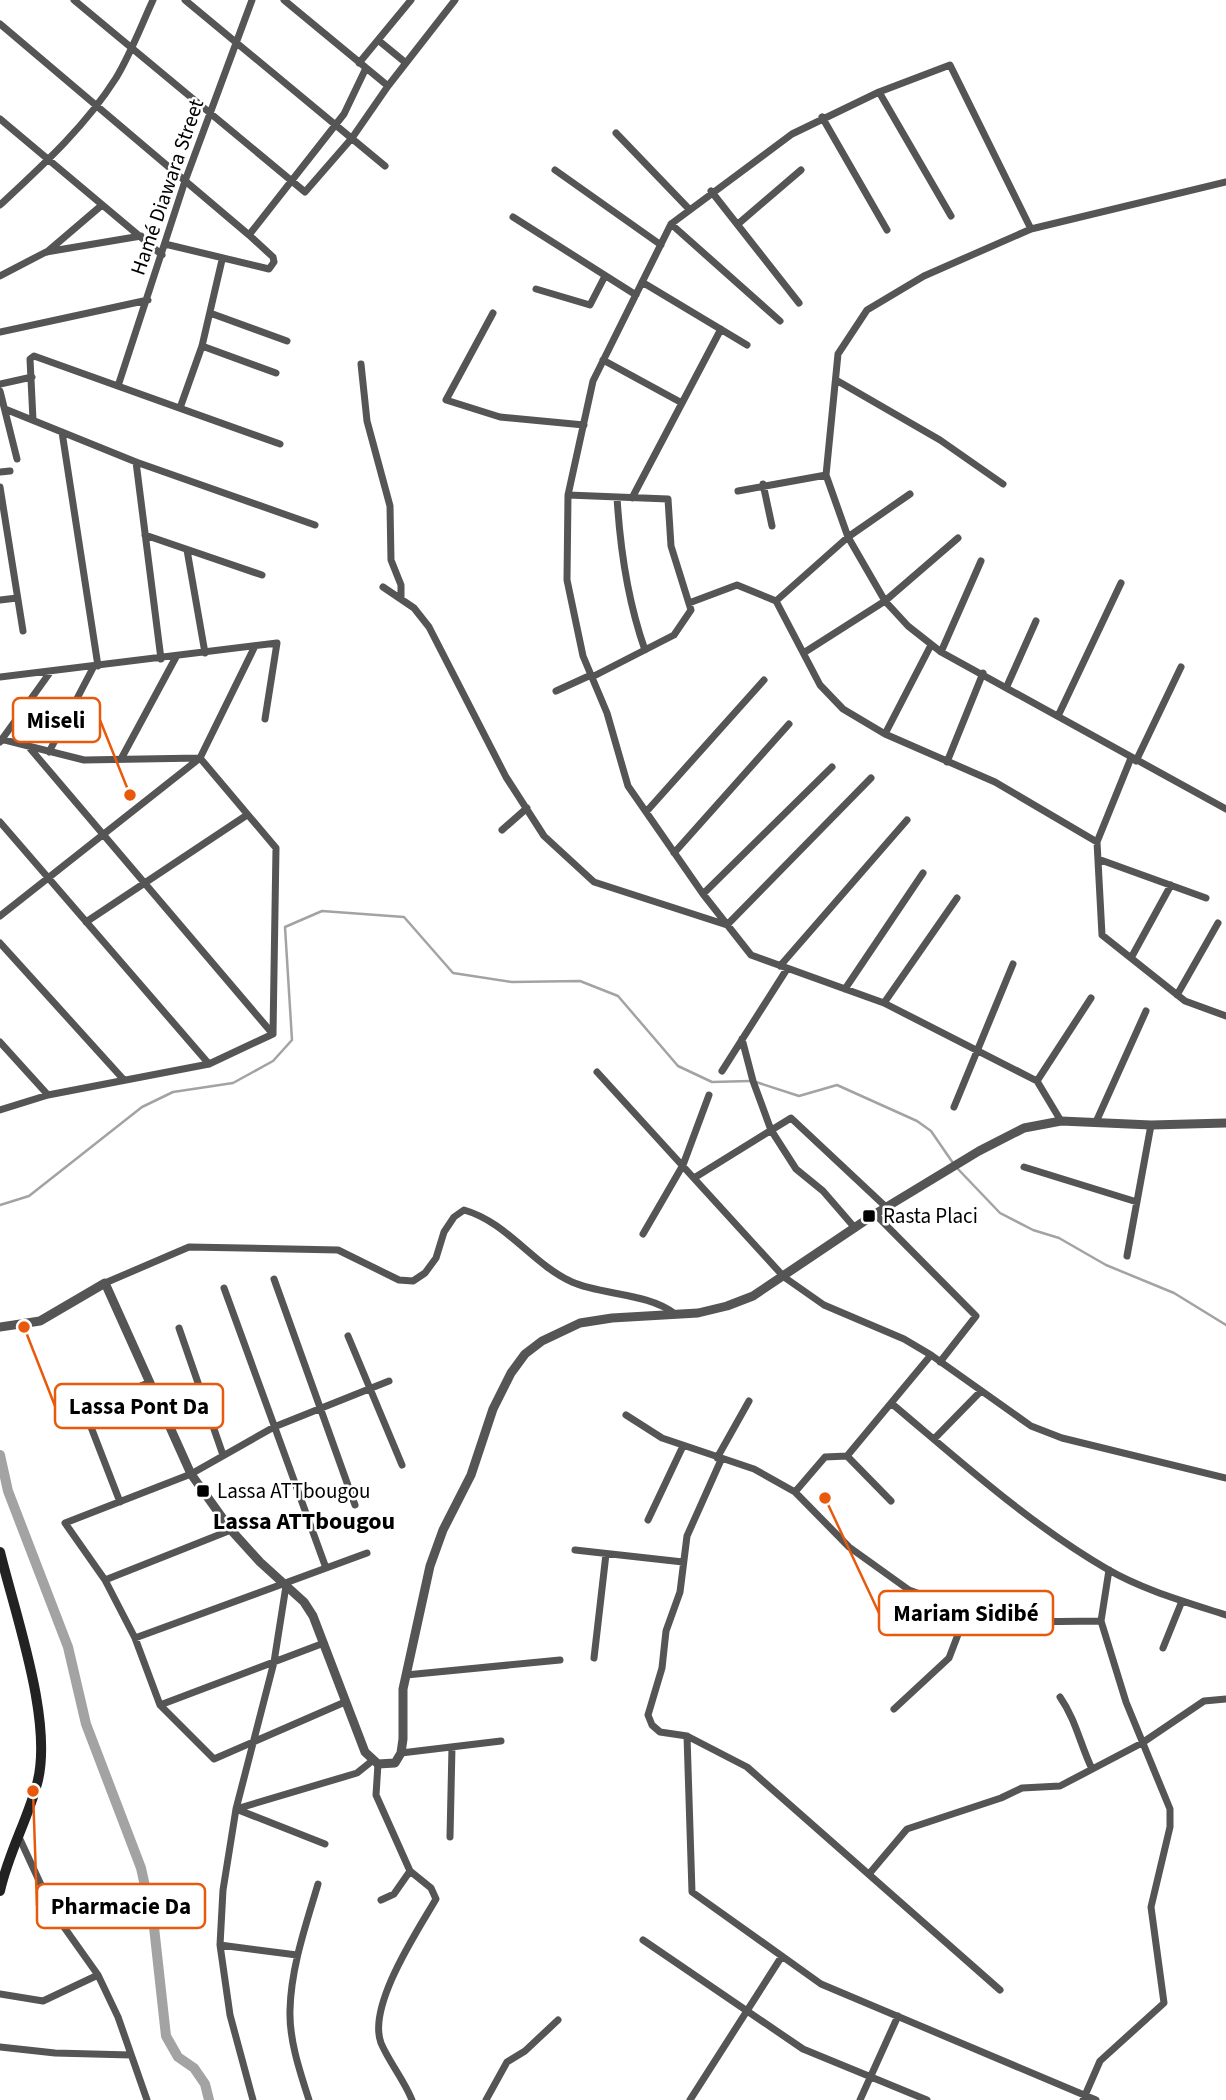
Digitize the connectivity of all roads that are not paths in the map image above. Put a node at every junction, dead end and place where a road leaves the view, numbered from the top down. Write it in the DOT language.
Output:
graph roads {
  1 [pos="74,0"];
  2 [pos="153,0"];
  3 [pos="185,0"];
  4 [pos="252,0"];
  5 [pos="284,0"];
  6 [pos="411,0"];
  7 [pos="455,0"];
  8 [pos="0,24"];
  9 [pos="378,40"];
  10 [pos="237,43"];
  11 [pos="132,48"];
  12 [pos="406,62"];
  13 [pos="363,65"];
  14 [pos="388,86"];
  15 [pos="878,92"];
  16 [pos="97,106"];
  17 [pos="210,114"];
  18 [pos="822,117"];
  19 [pos="0,119"];
  20 [pos="335,125"];
  21 [pos="616,133"];
  22 [pos="352,138"];
  23 [pos="49,160"];
  24 [pos="385,166"];
  25 [pos="555,170"];
  26 [pos="801,170"];
  27 [pos="185,180"];
  28 [pos="291,181"];
  29 [pos="1226,182"];
  30 [pos="711,191"];
  31 [pos="0,205"];
  32 [pos="102,205"];
  33 [pos="689,209"];
  34 [pos="951,216"];
  35 [pos="513,217"];
  36 [pos="671,224"];
  37 [pos="738,224"];
  38 [pos="1031,229"];
  39 [pos="887,230"];
  40 [pos="249,234"];
  41 [pos="141,236"];
  42 [pos="165,244"];
  43 [pos="661,244"];
  44 [pos="46,252"];
  45 [pos="162,255"];
  46 [pos="222,260"];
  47 [pos="0,276"];
  48 [pos="605,276"];
  49 [pos="642,282"];
  50 [pos="536,289"];
  51 [pos="636,295"];
  52 [pos="148,300"];
  53 [pos="799,303"];
  54 [pos="210,313"];
  55 [pos="493,313"];
  56 [pos="780,321"];
  57 [pos="721,329"];
  58 [pos="0,332"];
  59 [pos="287,341"];
  60 [pos="747,345"];
  61 [pos="202,346"];
  62 [pos="603,360"];
  63 [pos="361,364"];
  64 [pos="276,373"];
  65 [pos="32,377"];
  66 [pos="836,380"];
  67 [pos="0,384"];
  68 [pos="118,386"];
  69 [pos="0,391"];
  70 [pos="682,403"];
  71 [pos="180,408"];
  72 [pos="5,409"];
  73 [pos="33,420"];
  74 [pos="584,425"];
  75 [pos="62,432"];
  76 [pos="280,444"];
  77 [pos="17,459"];
  78 [pos="135,462"];
  79 [pos="10,471"];
  80 [pos="0,472"];
  81 [pos="826,475"];
  82 [pos="763,484"];
  83 [pos="1003,484"];
  84 [pos="0,487"];
  85 [pos="738,491"];
  86 [pos="910,494"];
  87 [pos="568,495"];
  88 [pos="617,497"];
  89 [pos="632,498"];
  90 [pos="316,526"];
  91 [pos="772,526"];
  92 [pos="4,535"];
  93 [pos="145,535"];
  94 [pos="848,537"];
  95 [pos="958,538"];
  96 [pos="187,550"];
  97 [pos="981,561"];
  98 [pos="262,575"];
  99 [pos="1121,583"];
  100 [pos="383,587"];
  101 [pos="17,598"];
  102 [pos="401,599"];
  103 [pos="0,600"];
  104 [pos="776,601"];
  105 [pos="885,601"];
  106 [pos="689,603"];
  107 [pos="1036,621"];
  108 [pos="23,631"];
  109 [pos="931,645"];
  110 [pos="255,646"];
  111 [pos="645,650"];
  112 [pos="806,652"];
  113 [pos="940,652"];
  114 [pos="205,653"];
  115 [pos="176,657"];
  116 [pos="161,659"];
  117 [pos="96,666"];
  118 [pos="1181,667"];
  119 [pos="51,671"];
  120 [pos="982,673"];
  121 [pos="591,676"];
  122 [pos="0,677"];
  123 [pos="764,680"];
  124 [pos="1007,686"];
  125 [pos="556,691"];
  126 [pos="1058,716"];
  127 [pos="265,719"];
  128 [pos="789,724"];
  129 [pos="885,734"];
  130 [pos="1,740"];
  131 [pos="28,746"];
  132 [pos="49,752"];
  133 [pos="200,758"];
  134 [pos="121,760"];
  135 [pos="1134,760"];
  136 [pos="947,761"];
  137 [pos="832,766"];
  138 [pos="871,778"];
  139 [pos="527,808"];
  140 [pos="1226,808"];
  141 [pos="646,812"];
  142 [pos="247,815"];
  143 [pos="907,820"];
  144 [pos="0,822"];
  145 [pos="502,830"];
  146 [pos="103,834"];
  147 [pos="1097,842"];
  148 [pos="674,853"];
  149 [pos="1098,859"];
  150 [pos="923,873"];
  151 [pos="48,877"];
  152 [pos="144,883"];
  153 [pos="1171,886"];
  154 [pos="703,894"];
  155 [pos="957,898"];
  156 [pos="1206,898"];
  157 [pos="0,916"];
  158 [pos="86,922"];
  159 [pos="1218,923"];
  160 [pos="727,925"];
  161 [pos="0,943"];
  162 [pos="1131,958"];
  163 [pos="1013,964"];
  164 [pos="783,967"];
  165 [pos="845,989"];
  166 [pos="1177,995"];
  167 [pos="1091,998"];
  168 [pos="884,1003"];
  169 [pos="1146,1011"];
  170 [pos="1226,1016"];
  171 [pos="273,1034"];
  172 [pos="742,1039"];
  173 [pos="0,1042"];
  174 [pos="977,1051"];
  175 [pos="209,1064"];
  176 [pos="597,1072"];
  177 [pos="722,1072"];
  178 [pos="124,1080"];
  179 [pos="1037,1082"];
  180 [pos="47,1095"];
  181 [pos="709,1095"];
  182 [pos="954,1107"];
  183 [pos="0,1110"];
  184 [pos="1061,1121"];
  185 [pos="1096,1122"];
  186 [pos="1226,1123"];
  187 [pos="1151,1125"];
  188 [pos="771,1130"];
  189 [pos="683,1166"];
  190 [pos="1024,1167"];
  191 [pos="694,1178"];
  192 [pos="1137,1202"];
  193 [pos="886,1207"];
  194 [pos="875,1214"];
  195 [pos="855,1228"];
  196 [pos="643,1234"];
  197 [pos="1127,1256"];
  198 [pos="783,1277"];
  199 [pos="274,1279"];
  200 [pos="105,1283"];
  201 [pos="224,1288"];
  202 [pos="677,1315"];
  203 [pos="0,1327"];
  204 [pos="179,1328"];
  205 [pos="348,1336"];
  206 [pos="931,1355"];
  207 [pos="940,1362"];
  208 [pos="389,1381"];
  209 [pos="148,1383"];
  210 [pos="370,1389"];
  211 [pos="981,1392"];
  212 [pos="749,1401"];
  213 [pos="891,1403"];
  214 [pos="321,1409"];
  215 [pos="626,1415"];
  216 [pos="274,1427"];
  217 [pos="934,1439"];
  218 [pos="683,1446"];
  219 [pos="223,1455"];
  220 [pos="847,1456"];
  221 [pos="719,1459"];
  222 [pos="402,1465"];
  223 [pos="191,1474"];
  224 [pos="1226,1478"];
  225 [pos="794,1492"];
  226 [pos="891,1501"];
  227 [pos="120,1502"];
  228 [pos="355,1505"];
  229 [pos="648,1520"];
  230 [pos="231,1530"];
  231 [pos="575,1550"];
  232 [pos="0,1552"];
  233 [pos="367,1553"];
  234 [pos="606,1553"];
  235 [pos="683,1562"];
  236 [pos="326,1568"];
  237 [pos="1109,1570"];
  238 [pos="105,1580"];
  239 [pos="285,1585"];
  240 [pos="1182,1601"];
  241 [pos="967,1611"];
  242 [pos="1226,1615"];
  243 [pos="1101,1620"];
  244 [pos="135,1638"];
  245 [pos="324,1643"];
  246 [pos="1163,1648"];
  247 [pos="594,1658"];
  248 [pos="560,1660"];
  249 [pos="274,1662"];
  250 [pos="406,1675"];
  251 [pos="1060,1697"];
  252 [pos="1226,1699"];
  253 [pos="345,1702"];
  254 [pos="160,1705"];
  255 [pos="894,1709"];
  256 [pos="687,1736"];
  257 [pos="501,1741"];
  258 [pos="254,1742"];
  259 [pos="1142,1743"];
  260 [pos="452,1747"];
  261 [pos="401,1753"];
  262 [pos="375,1763"];
  263 [pos="1092,1769"];
  264 [pos="236,1809"];
  265 [pos="18,1835"];
  266 [pos="450,1838"];
  267 [pos="325,1844"];
  268 [pos="410,1871"];
  269 [pos="869,1874"];
  270 [pos="318,1884"];
  271 [pos="0,1891"];
  272 [pos="382,1900"];
  273 [pos="643,1940"];
  274 [pos="220,1945"];
  275 [pos="297,1955"];
  276 [pos="782,1956"];
  277 [pos="98,1975"];
  278 [pos="1000,1990"];
  279 [pos="0,1994"];
  280 [pos="747,2011"];
  281 [pos="898,2017"];
  282 [pos="558,2020"];
  283 [pos="0,2047"];
  284 [pos="131,2055"];
  285 [pos="870,2077"];
  286 [pos="1084,2098"];
  287 [pos="147,2100"];
  288 [pos="253,2100"];
  289 [pos="309,2100"];
  290 [pos="412,2100"];
  291 [pos="486,2100"];
  292 [pos="690,2100"];
  293 [pos="860,2100"];
  294 [pos="927,2100"];
  295 [pos="1096,2100"];
  1 -- 11 [label="street"];
  2 -- 11 [label="street"];
  3 -- 10 [label="street"];
  4 -- 10 [label="street, Hamé Diawara Street"];
  5 -- 13 [label="street"];
  6 -- 9 [label="street"];
  7 -- 12 [label="street"];
  8 -- 16 [label="street"];
  9 -- 12 [label="street"];
  9 -- 13 [label="street"];
  10 -- 17 [label="street, Hamé Diawara Street"];
  10 -- 20 [label="street"];
  11 -- 16 [label="street"];
  11 -- 17 [label="street"];
  12 -- 14 [label="street"];
  13 -- 14 [label="street"];
  13 -- 20 [label="street"];
  14 -- 22 [label="street"];
  15 -- 18 [label="street"];
  15 -- 34 [label="street"];
  15 -- 38 [label="street"];
  16 -- 23 [label="street"];
  16 -- 27 [label="street"];
  17 -- 27 [label="street, Hamé Diawara Street"];
  17 -- 28 [label="street"];
  18 -- 30 [label="street"];
  18 -- 39 [label="street"];
  19 -- 23 [label="street"];
  20 -- 22 [label="street"];
  20 -- 28 [label="street"];
  21 -- 33 [label="street"];
  22 -- 24 [label="street"];
  22 -- 28 [label="street"];
  23 -- 31 [label="street"];
  23 -- 32 [label="street"];
  25 -- 43 [label="street"];
  26 -- 37 [label="street"];
  27 -- 40 [label="street"];
  27 -- 42 [label="street, Hamé Diawara Street"];
  28 -- 40 [label="street"];
  29 -- 38 [label="street"];
  30 -- 33 [label="street"];
  30 -- 37 [label="street"];
  32 -- 41 [label="street"];
  32 -- 44 [label="street"];
  33 -- 36 [label="street"];
  35 -- 48 [label="street"];
  36 -- 43 [label="street"];
  36 -- 56 [label="street"];
  37 -- 53 [label="street"];
  38 -- 66 [label="street"];
  40 -- 46 [label="street"];
  41 -- 44 [label="street"];
  41 -- 45 [label="street"];
  42 -- 45 [label="street, Hamé Diawara Street"];
  42 -- 46 [label="street"];
  43 -- 49 [label="street"];
  44 -- 47 [label="street"];
  45 -- 52 [label="street, Hamé Diawara Street"];
  46 -- 54 [label="street"];
  48 -- 50 [label="street"];
  48 -- 51 [label="street"];
  49 -- 51 [label="street"];
  49 -- 57 [label="street"];
  51 -- 62 [label="street"];
  52 -- 58 [label="street"];
  52 -- 68 [label="street, Hamé Diawara Street"];
  54 -- 59 [label="street"];
  54 -- 61 [label="street"];
  55 -- 74 [label="street"];
  57 -- 60 [label="street"];
  57 -- 70 [label="street"];
  61 -- 64 [label="street"];
  61 -- 71 [label="street"];
  62 -- 70 [label="street"];
  62 -- 74 [label="street"];
  63 -- 102 [label="street"];
  65 -- 67 [label="street"];
  65 -- 68 [label="street"];
  65 -- 73 [label="street"];
  66 -- 81 [label="street"];
  66 -- 83 [label="street"];
  68 -- 71 [label="street"];
  69 -- 72 [label="street"];
  70 -- 89 [label="street"];
  71 -- 76 [label="street"];
  72 -- 73 [label="street"];
  72 -- 77 [label="street"];
  73 -- 75 [label="street"];
  74 -- 87 [label="street"];
  75 -- 78 [label="street"];
  75 -- 117 [label="street"];
  78 -- 90 [label="street"];
  78 -- 93 [label="street"];
  79 -- 80 [label="street"];
  81 -- 82 [label="street"];
  81 -- 94 [label="street"];
  82 -- 85 [label="street"];
  82 -- 91 [label="street"];
  84 -- 92 [label="street"];
  86 -- 94 [label="street"];
  87 -- 88 [label="street"];
  87 -- 121 [label="street"];
  88 -- 89 [label="street"];
  88 -- 111 [label="street"];
  89 -- 106 [label="street"];
  92 -- 101 [label="street"];
  93 -- 96 [label="street"];
  93 -- 116 [label="street"];
  94 -- 104 [label="street"];
  94 -- 105 [label="street"];
  95 -- 105 [label="street"];
  96 -- 98 [label="street"];
  96 -- 114 [label="street"];
  97 -- 113 [label="street"];
  99 -- 126 [label="street"];
  100 -- 102 [label="street"];
  101 -- 103 [label="street"];
  101 -- 108 [label="street"];
  102 -- 139 [label="street"];
  104 -- 106 [label="street"];
  104 -- 112 [label="street"];
  105 -- 109 [label="street"];
  105 -- 112 [label="street"];
  106 -- 111 [label="street"];
  107 -- 124 [label="street"];
  109 -- 113 [label="street"];
  109 -- 129 [label="street"];
  110 -- 114 [label="street"];
  110 -- 127 [label="street"];
  110 -- 133 [label="street"];
  111 -- 121 [label="street"];
  112 -- 129 [label="street"];
  113 -- 120 [label="street"];
  114 -- 115 [label="street"];
  115 -- 116 [label="street"];
  115 -- 134 [label="street"];
  116 -- 117 [label="street"];
  117 -- 119 [label="street"];
  117 -- 132 [label="street"];
  118 -- 135 [label="street"];
  119 -- 122 [label="street"];
  119 -- 130 [label="street"];
  120 -- 124 [label="street"];
  120 -- 136 [label="street"];
  121 -- 125 [label="street"];
  121 -- 141 [label="street"];
  123 -- 141 [label="street"];
  124 -- 126 [label="street"];
  126 -- 135 [label="street"];
  128 -- 148 [label="street"];
  129 -- 136 [label="street"];
  130 -- 131 [label="street"];
  131 -- 132 [label="street"];
  131 -- 146 [label="street"];
  132 -- 134 [label="street"];
  133 -- 134 [label="street"];
  133 -- 142 [label="street"];
  133 -- 146 [label="street"];
  135 -- 140 [label="street"];
  135 -- 147 [label="street"];
  136 -- 147 [label="street"];
  137 -- 154 [label="street"];
  138 -- 160 [label="street"];
  139 -- 145 [label="street"];
  139 -- 160 [label="street"];
  141 -- 148 [label="street"];
  142 -- 152 [label="street"];
  142 -- 171 [label="street"];
  143 -- 164 [label="street"];
  144 -- 151 [label="street"];
  146 -- 151 [label="street"];
  146 -- 152 [label="street"];
  147 -- 149 [label="street"];
  148 -- 154 [label="street"];
  149 -- 153 [label="street"];
  149 -- 162 [label="street"];
  150 -- 165 [label="street"];
  151 -- 157 [label="street"];
  151 -- 158 [label="street"];
  152 -- 158 [label="street"];
  152 -- 171 [label="street"];
  153 -- 156 [label="street"];
  153 -- 162 [label="street"];
  154 -- 160 [label="street"];
  155 -- 168 [label="street"];
  158 -- 175 [label="street"];
  159 -- 166 [label="street"];
  160 -- 164 [label="street"];
  161 -- 178 [label="street"];
  162 -- 166 [label="street"];
  163 -- 174 [label="street"];
  164 -- 165 [label="street"];
  164 -- 172 [label="street"];
  165 -- 168 [label="street"];
  166 -- 170 [label="street"];
  167 -- 179 [label="street"];
  168 -- 174 [label="street"];
  169 -- 185 [label="street"];
  171 -- 175 [label="street"];
  172 -- 177 [label="street"];
  172 -- 188 [label="street"];
  173 -- 180 [label="street"];
  174 -- 179 [label="street"];
  174 -- 182 [label="street"];
  175 -- 178 [label="street"];
  176 -- 189 [label="street"];
  178 -- 180 [label="street"];
  179 -- 184 [label="street"];
  180 -- 183 [label="street"];
  181 -- 189 [label="street"];
  184 -- 185 [label="street"];
  184 -- 193 [label="street"];
  185 -- 187 [label="street"];
  186 -- 187 [label="street"];
  187 -- 192 [label="street"];
  188 -- 191 [label="street"];
  188 -- 193 [label="street"];
  188 -- 195 [label="street"];
  189 -- 191 [label="street"];
  189 -- 196 [label="street"];
  190 -- 192 [label="street"];
  191 -- 198 [label="street"];
  192 -- 197 [label="street"];
  193 -- 194 [label="street"];
  194 -- 195 [label="street"];
  194 -- 207 [label="street"];
  195 -- 198 [label="street"];
  198 -- 202 [label="street"];
  198 -- 206 [label="street"];
  199 -- 214 [label="street"];
  200 -- 202 [label="street"];
  200 -- 203 [label="street"];
  200 -- 209 [label="street"];
  201 -- 216 [label="street"];
  202 -- 250 [label="street"];
  204 -- 219 [label="street"];
  205 -- 210 [label="street"];
  206 -- 207 [label="street"];
  206 -- 213 [label="street"];
  207 -- 211 [label="street"];
  208 -- 210 [label="street"];
  209 -- 223 [label="street"];
  209 -- 227 [label="street"];
  210 -- 214 [label="street"];
  210 -- 222 [label="street"];
  211 -- 217 [label="street"];
  211 -- 224 [label="street"];
  212 -- 221 [label="street"];
  213 -- 217 [label="street"];
  213 -- 220 [label="street"];
  214 -- 216 [label="street"];
  214 -- 228 [label="street"];
  215 -- 218 [label="street"];
  216 -- 219 [label="street"];
  216 -- 236 [label="street"];
  217 -- 237 [label="street"];
  218 -- 221 [label="street"];
  218 -- 229 [label="street"];
  219 -- 223 [label="street"];
  220 -- 225 [label="street"];
  220 -- 226 [label="street"];
  221 -- 225 [label="street"];
  221 -- 235 [label="street"];
  223 -- 227 [label="street"];
  223 -- 230 [label="street"];
  225 -- 241 [label="street"];
  227 -- 238 [label="street"];
  230 -- 238 [label="street"];
  230 -- 239 [label="street"];
  231 -- 234 [label="street"];
  232 -- 265 [label="main road"];
  233 -- 236 [label="street"];
  234 -- 235 [label="street"];
  234 -- 247 [label="street"];
  235 -- 256 [label="street"];
  236 -- 239 [label="street"];
  237 -- 240 [label="street"];
  237 -- 243 [label="street"];
  238 -- 244 [label="street"];
  239 -- 244 [label="street"];
  239 -- 245 [label="street"];
  239 -- 249 [label="street"];
  240 -- 242 [label="street"];
  240 -- 246 [label="street"];
  241 -- 243 [label="street"];
  241 -- 255 [label="street"];
  243 -- 259 [label="street"];
  244 -- 254 [label="street"];
  245 -- 249 [label="street"];
  245 -- 253 [label="street"];
  248 -- 250 [label="street"];
  249 -- 254 [label="street"];
  249 -- 258 [label="street"];
  250 -- 261 [label="street"];
  251 -- 263 [label="street"];
  252 -- 259 [label="street"];
  253 -- 258 [label="street"];
  253 -- 262 [label="street"];
  254 -- 258 [label="street"];
  256 -- 269 [label="street"];
  256 -- 276 [label="street"];
  257 -- 260 [label="street"];
  258 -- 264 [label="street"];
  259 -- 263 [label="street"];
  259 -- 286 [label="street"];
  260 -- 261 [label="street"];
  260 -- 266 [label="street"];
  261 -- 262 [label="street"];
  262 -- 264 [label="street"];
  262 -- 268 [label="street"];
  263 -- 269 [label="street"];
  264 -- 267 [label="street"];
  264 -- 274 [label="street"];
  265 -- 271 [label="main road"];
  265 -- 277 [label="street"];
  268 -- 272 [label="street"];
  268 -- 290 [label="street"];
  269 -- 278 [label="street"];
  270 -- 275 [label="street"];
  273 -- 280 [label="street"];
  274 -- 275 [label="street"];
  274 -- 288 [label="street"];
  275 -- 289 [label="street"];
  276 -- 280 [label="street"];
  276 -- 281 [label="street"];
  277 -- 279 [label="street"];
  277 -- 284 [label="street"];
  280 -- 285 [label="street"];
  280 -- 292 [label="street"];
  281 -- 285 [label="street"];
  281 -- 286 [label="street"];
  282 -- 291 [label="street"];
  283 -- 284 [label="street"];
  284 -- 287 [label="street"];
  285 -- 293 [label="street"];
  285 -- 294 [label="street"];
  286 -- 295 [label="street"];
}
